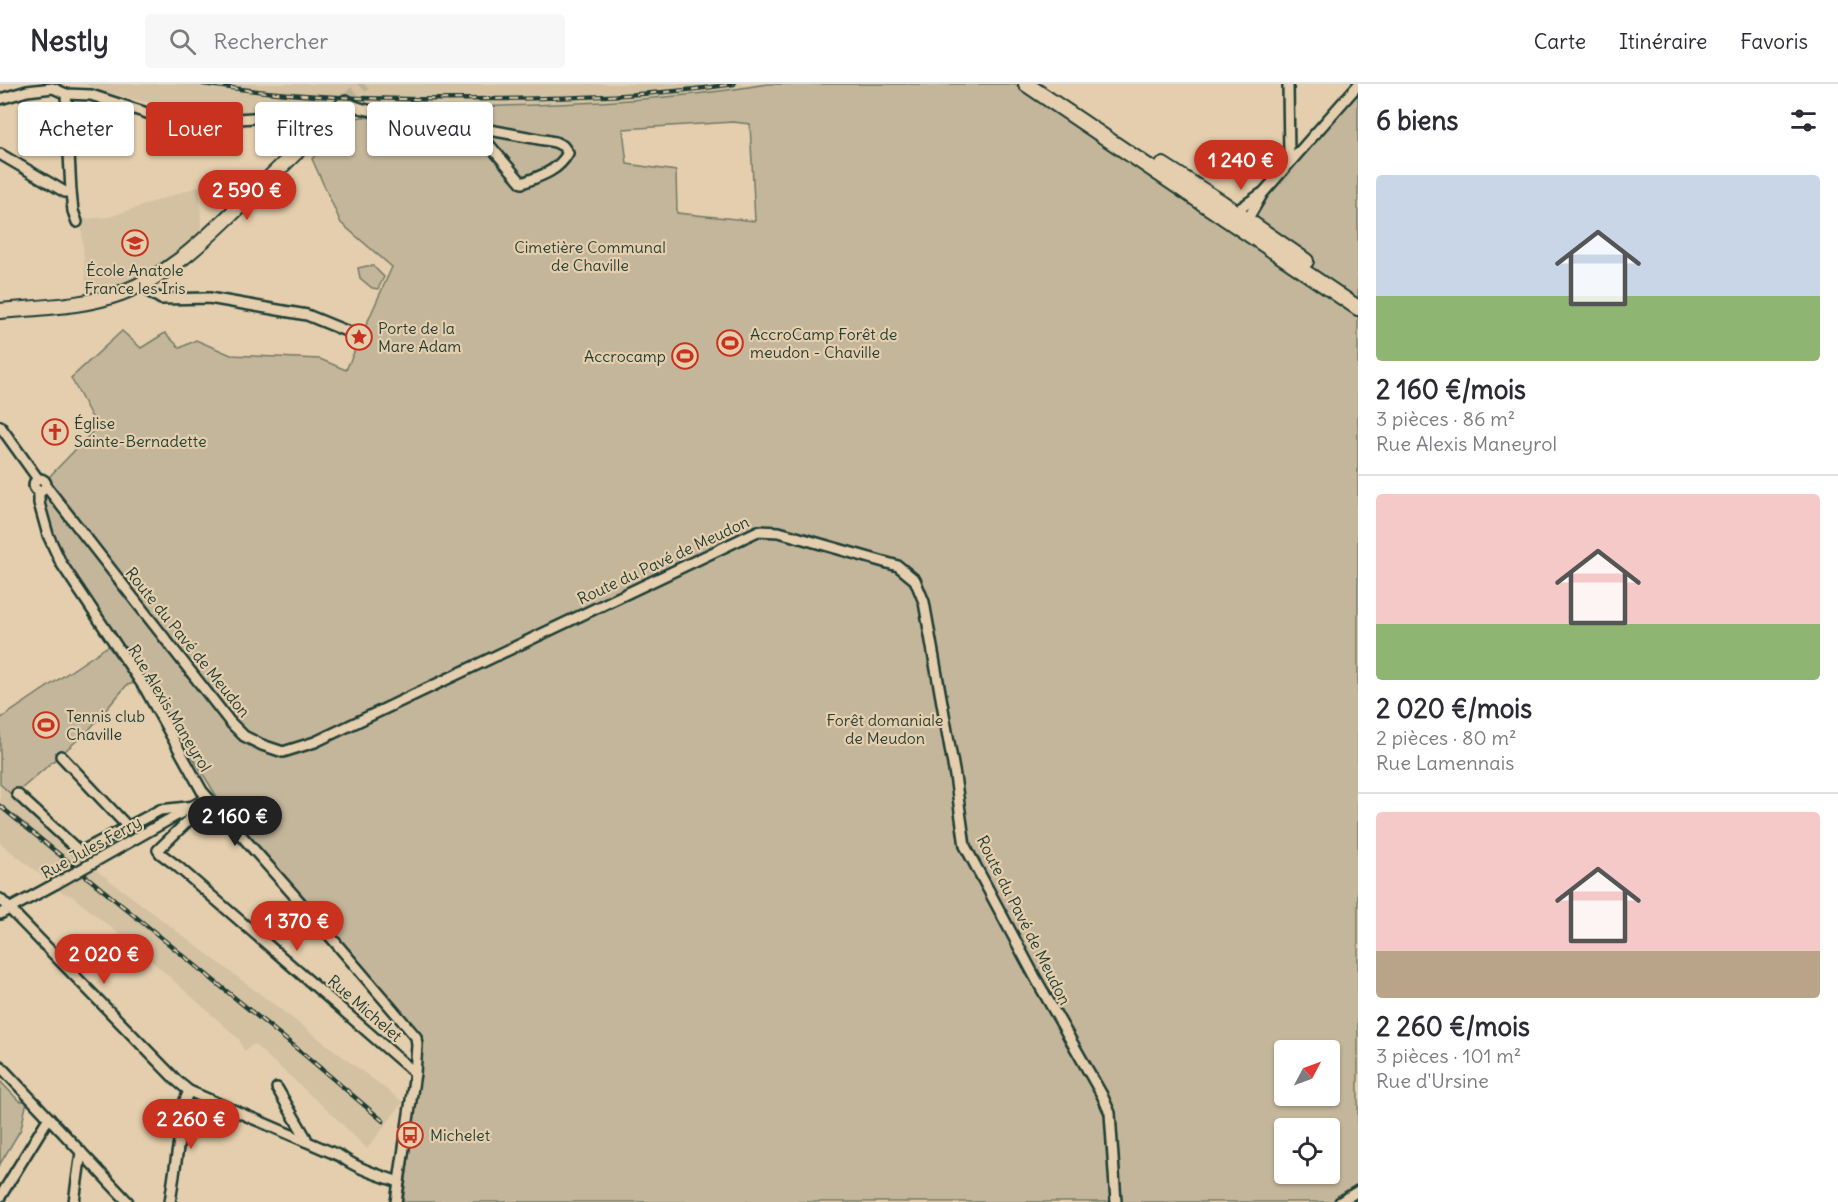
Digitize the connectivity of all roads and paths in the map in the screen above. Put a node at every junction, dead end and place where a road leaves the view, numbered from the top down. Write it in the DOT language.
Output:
graph roads {
  1 [pos="1026,84"];
  2 [pos="1037,84"];
  3 [pos="1288,84"];
  4 [pos="1358,85"];
  5 [pos="25,87"];
  6 [pos="66,94"];
  7 [pos="0,99"];
  8 [pos="255,118"];
  9 [pos="474,127"];
  10 [pos="0,154"];
  11 [pos="294,156"];
  12 [pos="1284,168"];
  13 [pos="71,192"];
  14 [pos="1263,193"];
  15 [pos="1238,220"];
  16 [pos="77,222"];
  17 [pos="144,283"];
  18 [pos="1358,298"];
  19 [pos="1358,308"];
  20 [pos="0,311"];
  21 [pos="356,335"];
  22 [pos="0,426"];
  23 [pos="42,489"];
  24 [pos="61,756"];
  25 [pos="17,794"];
  26 [pos="207,798"];
  27 [pos="196,806"];
  28 [pos="128,827"];
  29 [pos="0,899"];
  30 [pos="10,909"];
  31 [pos="0,914"];
  32 [pos="0,1066"];
  33 [pos="415,1073"];
  34 [pos="277,1088"];
  35 [pos="189,1091"];
  36 [pos="50,1119"];
  37 [pos="305,1141"];
  38 [pos="81,1152"];
  39 [pos="399,1182"];
  40 [pos="1358,1191"];
  41 [pos="0,1197"];
  42 [pos="74,1202"];
  43 [pos="128,1202"];
  44 [pos="170,1202"];
  45 [pos="396,1202"];
  46 [pos="1116,1202"];
  47 [pos="1340,1202"];
  1 -- 15 [label="main road"];
  2 -- 15 [label="main road"];
  3 -- 12 [label="street"];
  4 -- 12 [label="street"];
  5 -- 6 [label="street"];
  5 -- 7 [label="street"];
  6 -- 8 [label="street"];
  6 -- 13 [label="street"];
  9 -- 9 [label="street"];
  10 -- 13 [label="street"];
  11 -- 17 [label="main road"];
  12 -- 14 [label="street"];
  13 -- 16 [label="street"];
  14 -- 15 [label="street"];
  14 -- 15 [label="street"];
  15 -- 18 [label="main road"];
  15 -- 19 [label="main road"];
  17 -- 20 [label="main road"];
  17 -- 21 [label="street"];
  22 -- 23 [label="street, Rue Alexis Maneyrol"];
  23 -- 26 [label="street, Rue Alexis Maneyrol"];
  23 -- 46 [label="street, Route du Pavé de Meudon"];
  24 -- 28 [label="street"];
  25 -- 28 [label="street"];
  26 -- 27 [label="street, Rue Michelet"];
  26 -- 33 [label="street, Rue Alexis Maneyrol"];
  27 -- 28 [label="street"];
  27 -- 30 [label="street, Rue Jules Ferry, bridge"];
  27 -- 33 [label="street, Rue Michelet"];
  29 -- 30 [label="street"];
  30 -- 31 [label="street, Rue Jules Ferry"];
  30 -- 35 [label="street"];
  32 -- 36 [label="street"];
  33 -- 39 [label="street, Rue Alexis Maneyrol"];
  34 -- 37 [label="street"];
  35 -- 37 [label="street"];
  35 -- 44 [label="street"];
  36 -- 38 [label="street"];
  36 -- 41 [label="street"];
  37 -- 39 [label="street"];
  38 -- 42 [label="street"];
  38 -- 43 [label="street"];
  39 -- 45 [label="street, Rue Alexis Maneyrol"];
  40 -- 47 [label="street"];
}
